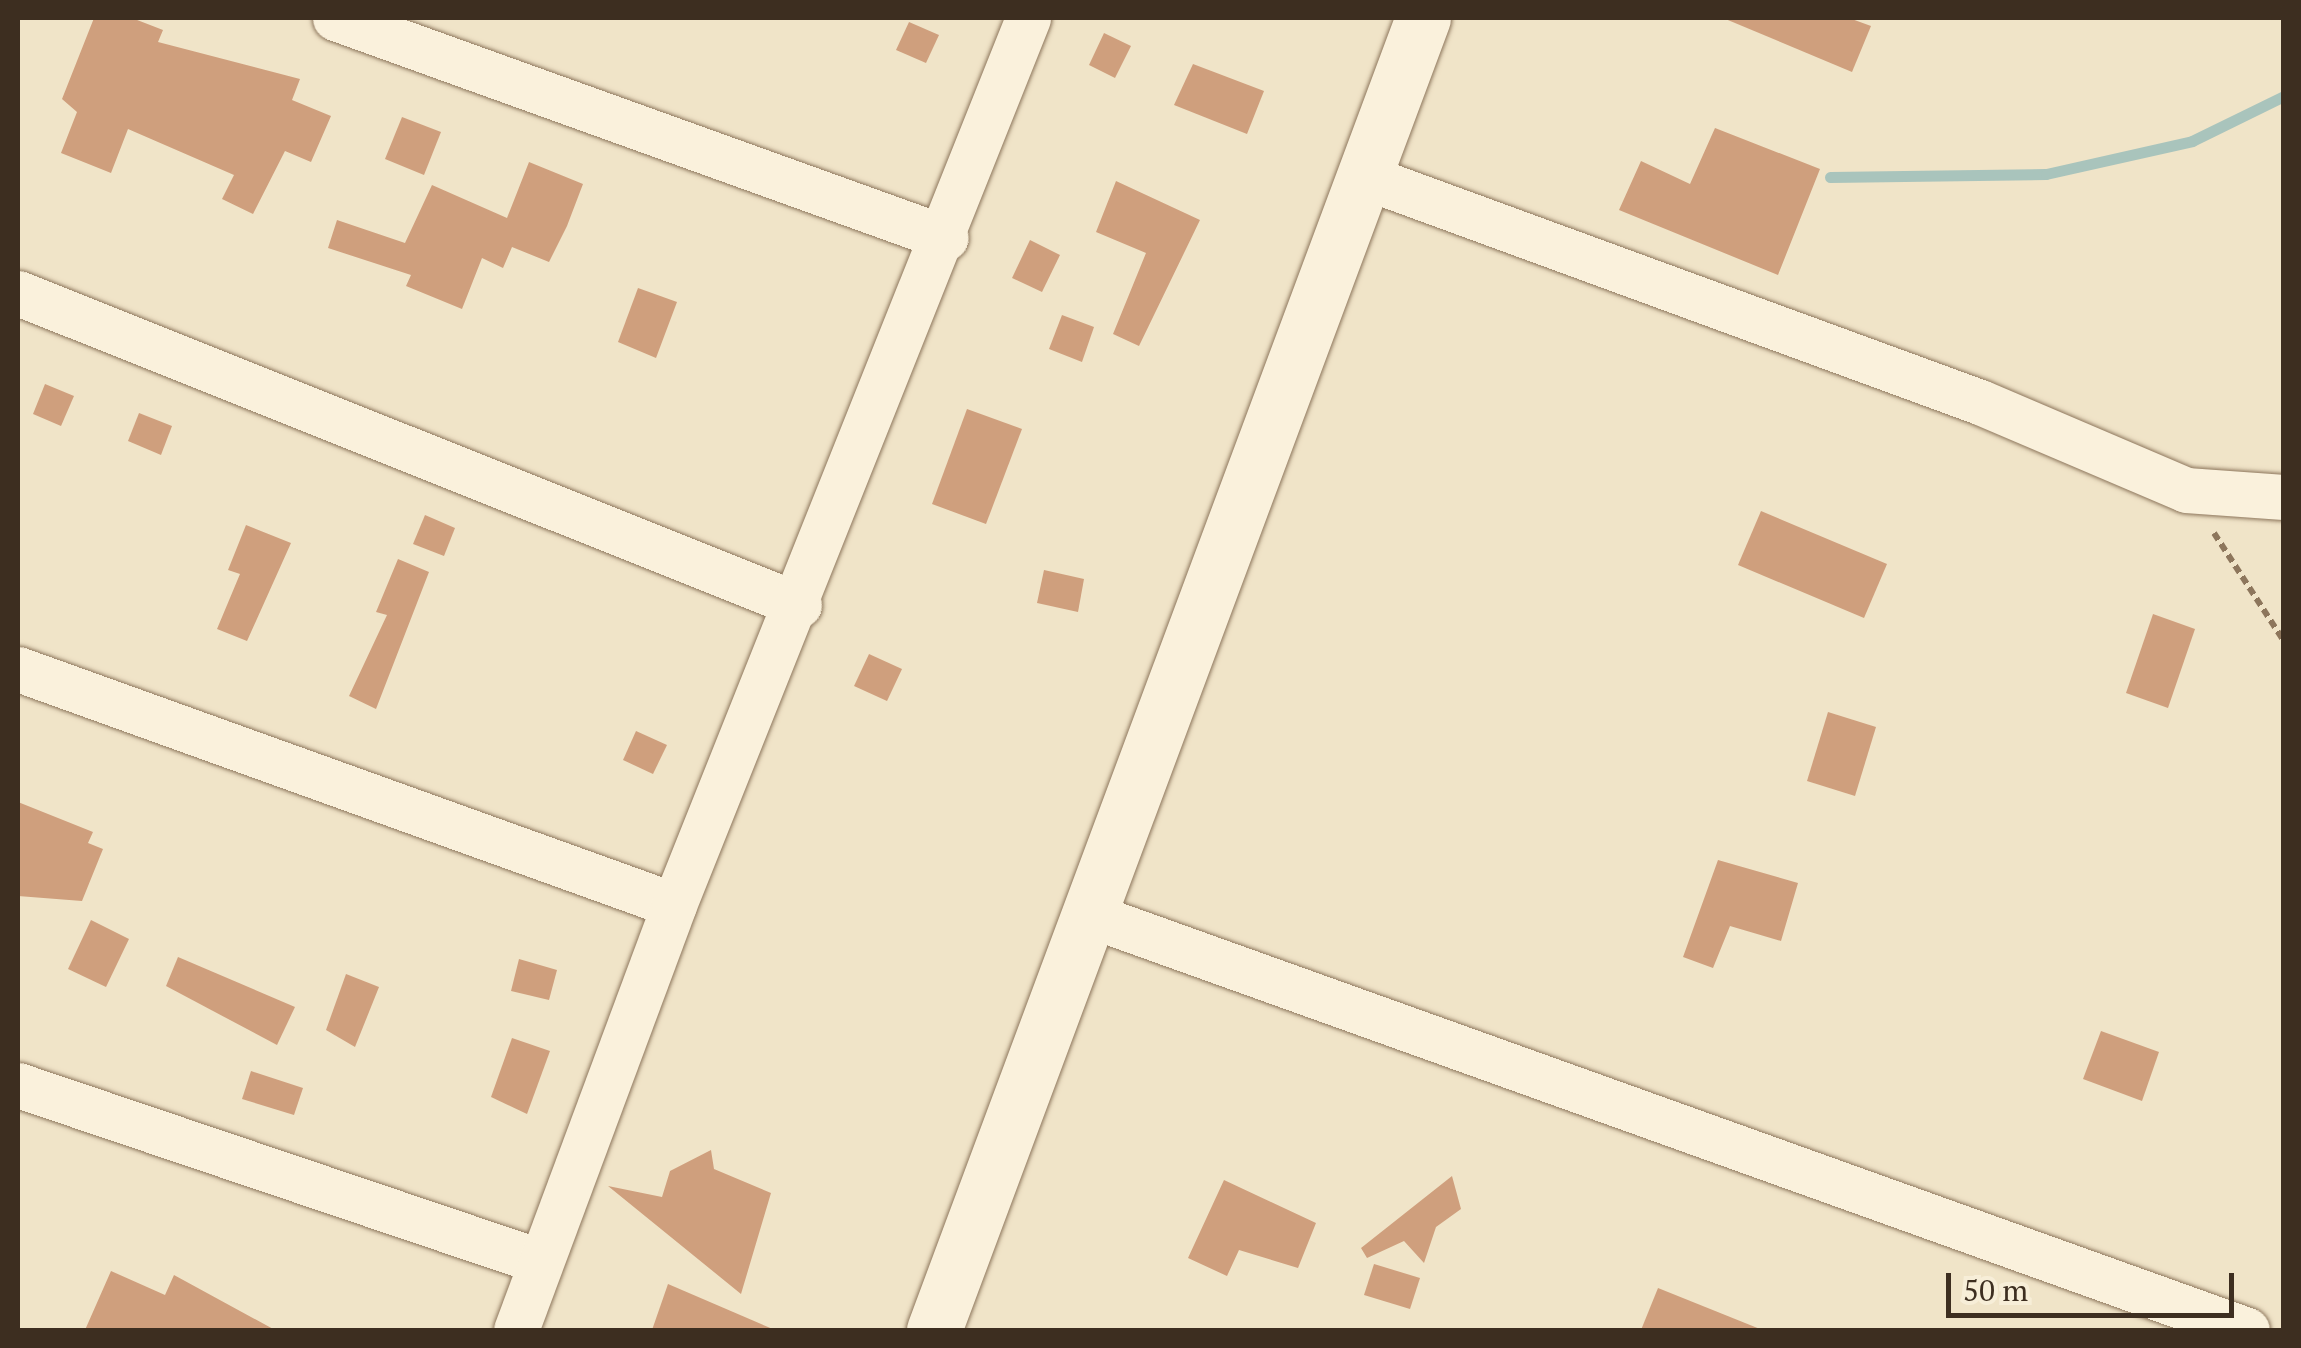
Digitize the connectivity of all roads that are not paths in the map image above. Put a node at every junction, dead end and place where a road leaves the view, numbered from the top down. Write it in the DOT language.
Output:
graph roads {
  1 [pos="335,18"];
  2 [pos="1028,18"];
  3 [pos="1422,18"];
  4 [pos="1363,176"];
  5 [pos="946,238"];
  6 [pos="18,293"];
  7 [pos="2284,498"];
  8 [pos="798,605"];
  9 [pos="18,669"];
  10 [pos="674,905"];
  11 [pos="1090,915"];
  12 [pos="18,1085"];
  13 [pos="538,1261"];
  14 [pos="2180,1320"];
  15 [pos="516,1330"];
  16 [pos="934,1330"];
  17 [pos="2248,1330"];
  1 -- 5 [label="street"];
  2 -- 5 [label="street"];
  3 -- 4 [label="street"];
  4 -- 7 [label="street"];
  4 -- 11 [label="street"];
  5 -- 8 [label="street"];
  6 -- 8 [label="street"];
  8 -- 10 [label="street"];
  9 -- 10 [label="street"];
  10 -- 13 [label="street"];
  11 -- 14 [label="street"];
  11 -- 16 [label="street"];
  12 -- 13 [label="street"];
  13 -- 15 [label="street"];
  14 -- 17 [label="street"];
}
